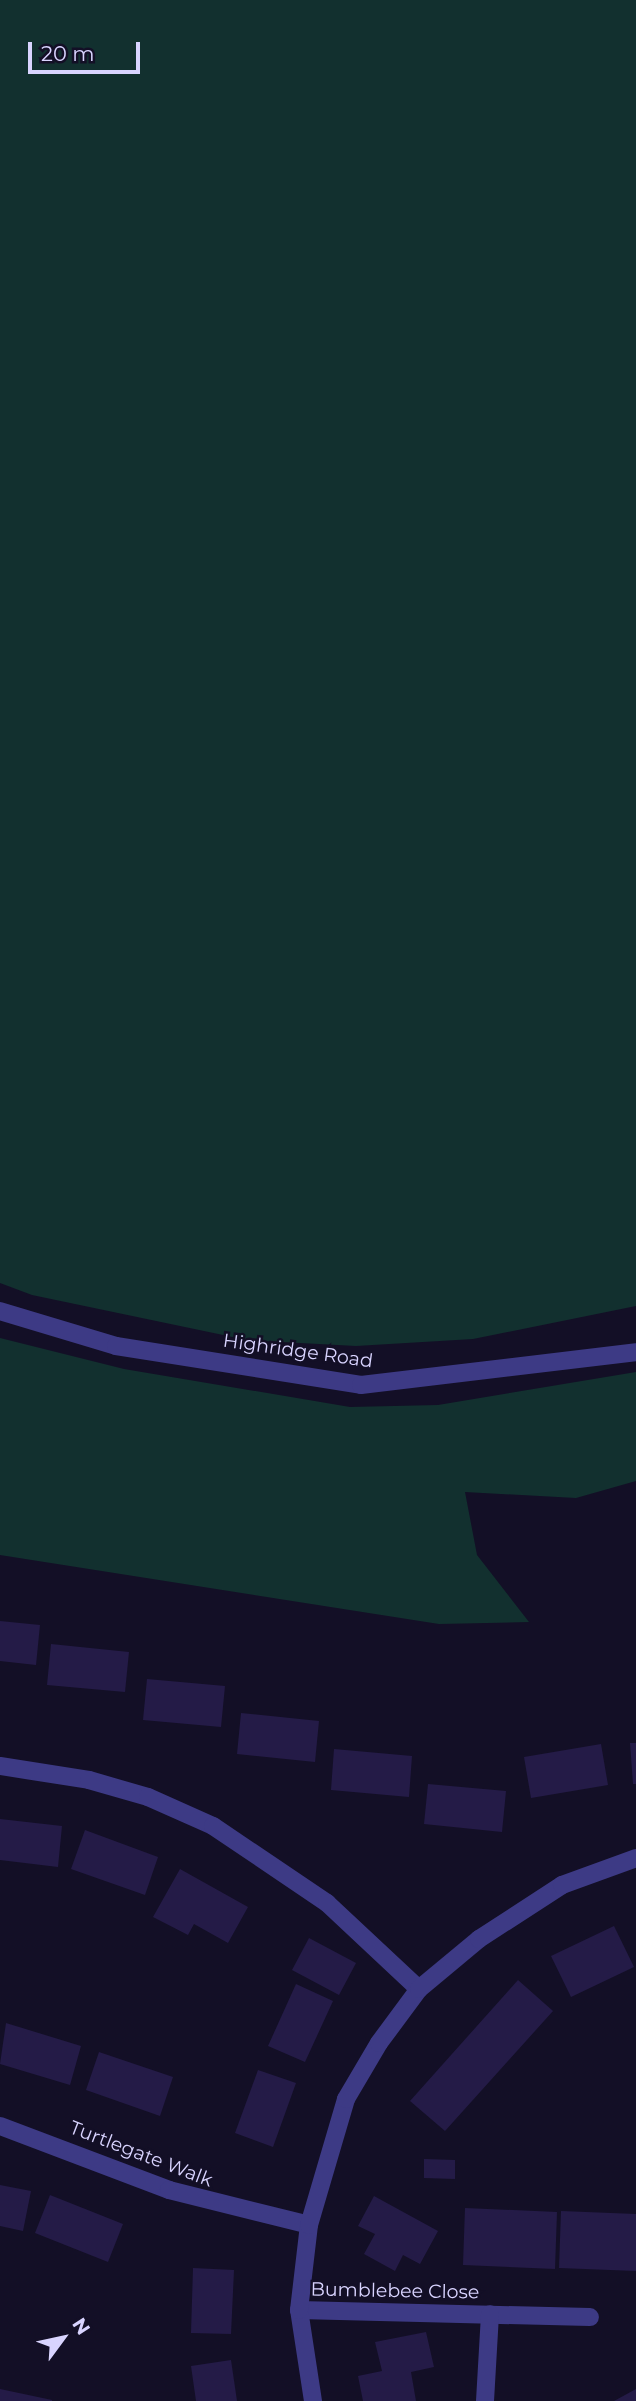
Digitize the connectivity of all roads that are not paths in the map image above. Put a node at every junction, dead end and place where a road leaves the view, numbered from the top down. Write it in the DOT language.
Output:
graph roads {
  1 [pos="0,1311"];
  2 [pos="636,1352"];
  3 [pos="0,1766"];
  4 [pos="636,1858"];
  5 [pos="419,1989"];
  6 [pos="0,2126"];
  7 [pos="309,2225"];
  8 [pos="299,2310"];
  9 [pos="490,2314"];
  10 [pos="590,2317"];
  11 [pos="313,2401"];
  12 [pos="485,2401"];
  1 -- 2 [label="street, Highridge Road"];
  3 -- 5 [label="street"];
  4 -- 5 [label="street"];
  5 -- 7 [label="street"];
  6 -- 7 [label="street, Turtlegate Walk"];
  7 -- 8 [label="street"];
  8 -- 9 [label="street, Bumblebee Close"];
  8 -- 11 [label="street"];
  9 -- 10 [label="street, Bumblebee Close"];
  9 -- 12 [label="street, Bumblebee Close"];
}
